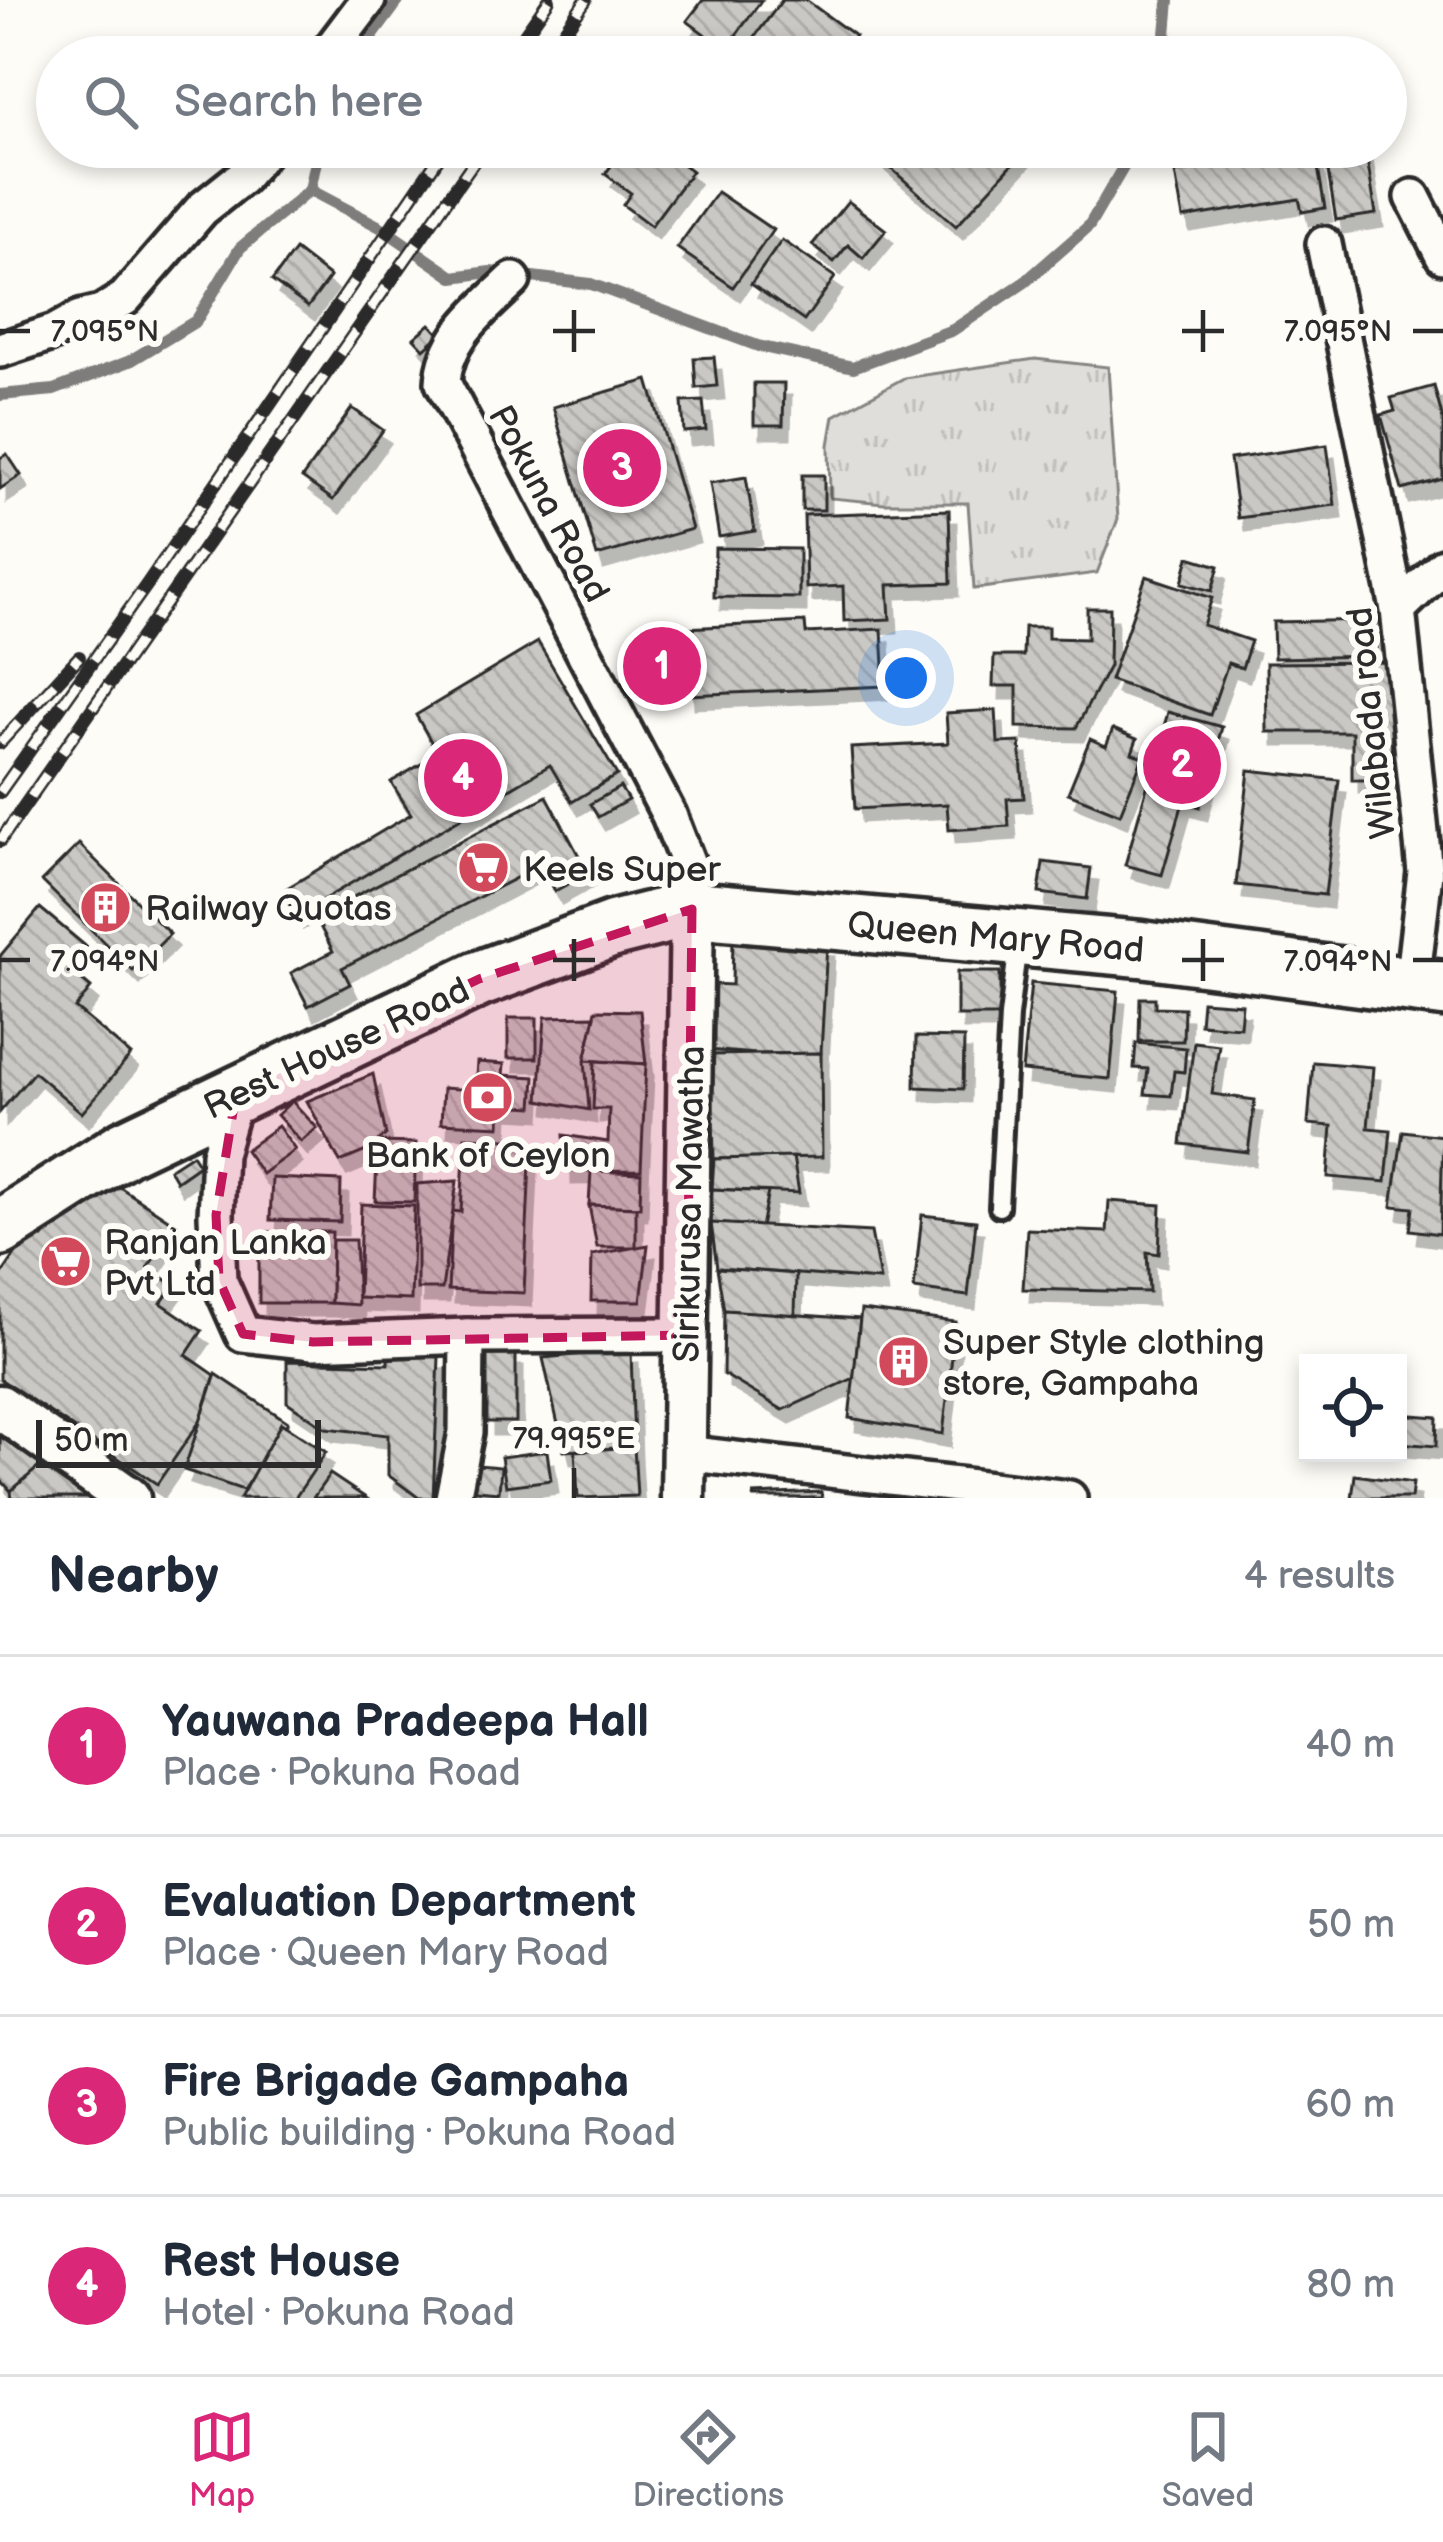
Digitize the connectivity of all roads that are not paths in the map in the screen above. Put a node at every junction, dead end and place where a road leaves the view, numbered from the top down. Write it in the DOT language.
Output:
graph roads {
  1 [pos="368,0"];
  2 [pos="341,36"];
  3 [pos="249,168"];
  4 [pos="1414,197"];
  5 [pos="1324,244"];
  6 [pos="1443,256"];
  7 [pos="512,280"];
  8 [pos="0,350"];
  9 [pos="1443,566"];
  10 [pos="1398,609"];
  11 [pos="692,909"];
  12 [pos="1018,937"];
  13 [pos="1427,987"];
  14 [pos="236,1094"];
  15 [pos="999,1207"];
  16 [pos="0,1228"];
  17 [pos="687,1335"];
  18 [pos="466,1336"];
  19 [pos="0,1407"];
  20 [pos="684,1453"];
  21 [pos="128,1498"];
  22 [pos="453,1498"];
  23 [pos="683,1498"];
  24 [pos="1070,1498"];
  1 -- 2 [label="street"];
  3 -- 8 [label="street"];
  4 -- 6 [label="street"];
  5 -- 10 [label="street, Wilabada road"];
  7 -- 11 [label="street, Pokuna Road"];
  9 -- 10 [label="street"];
  10 -- 13 [label="street, Wilabada road"];
  11 -- 12 [label="main road, Queen Mary Road"];
  11 -- 14 [label="main road, Rest House Road"];
  11 -- 17 [label="street, Sirikurusa Mawatha"];
  12 -- 13 [label="main road, Queen Mary Road"];
  12 -- 15 [label="lane"];
  14 -- 16 [label="main road, Rest House Road"];
  14 -- 18 [label="street"];
  17 -- 18 [label="street"];
  17 -- 20 [label="street, Sirikurusa Mawatha"];
  18 -- 22 [label="street"];
  19 -- 21 [label="street"];
  20 -- 23 [label="street, Sirikurusa Mawatha"];
  20 -- 24 [label="street"];
}
